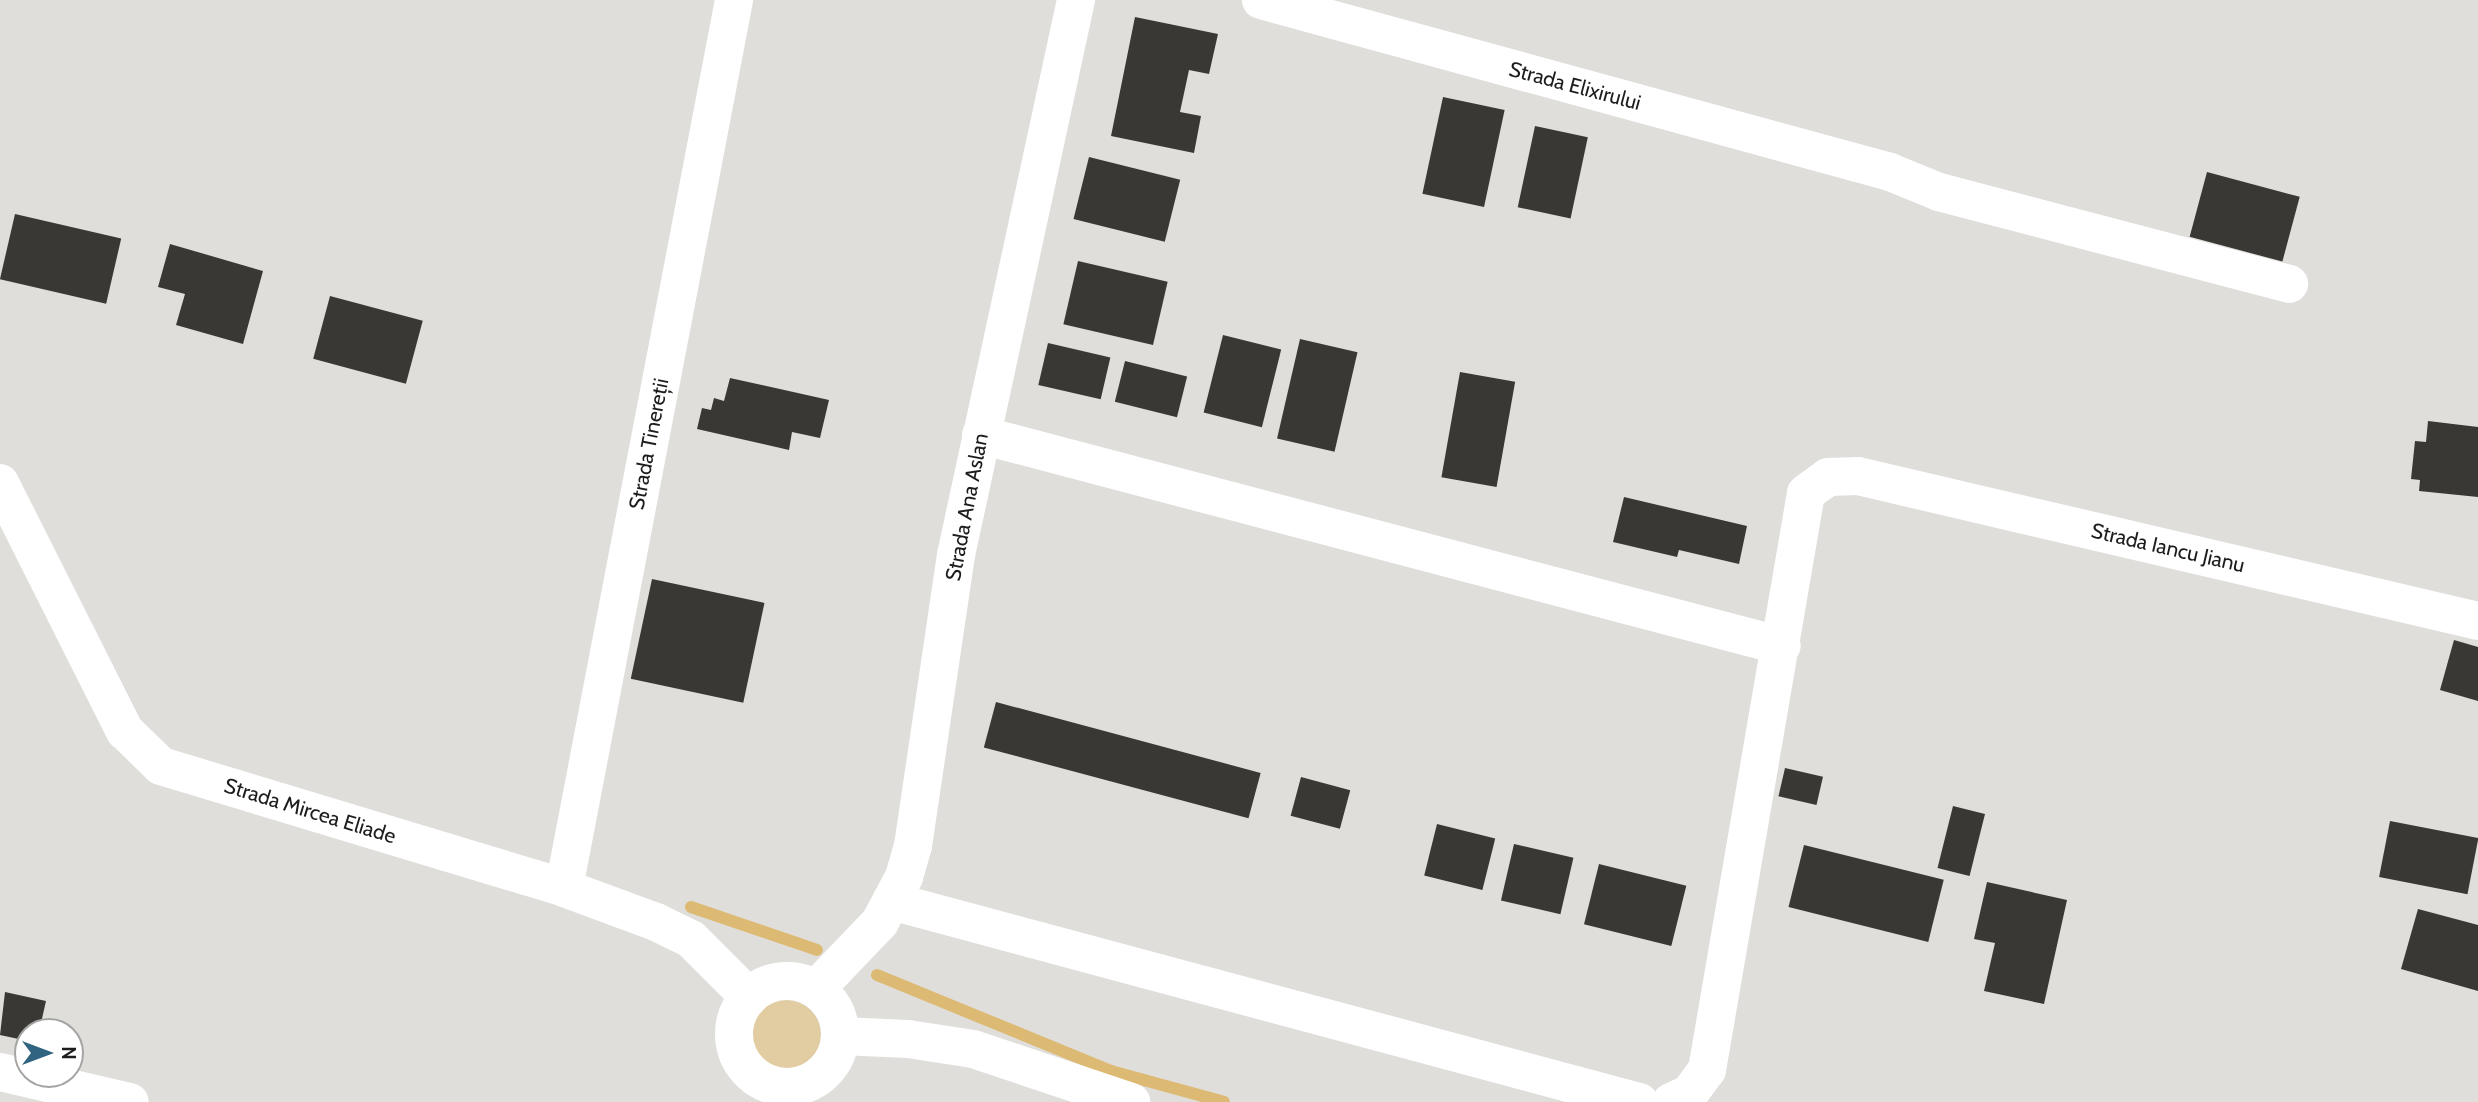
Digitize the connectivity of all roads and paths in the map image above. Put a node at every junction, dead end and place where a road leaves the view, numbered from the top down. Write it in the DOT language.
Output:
graph roads {
  1 [pos="734,0"];
  2 [pos="1076,0"];
  3 [pos="1261,0"];
  4 [pos="2288,284"];
  5 [pos="981,435"];
  6 [pos="0,484"];
  7 [pos="2478,621"];
  8 [pos="1782,646"];
  9 [pos="564,888"];
  10 [pos="891,901"];
  11 [pos="816,989"];
  12 [pos="749,997"];
  13 [pos="841,1036"];
  14 [pos="0,1072"];
  15 [pos="760,1092"];
  16 [pos="130,1102"];
  17 [pos="1131,1102"];
  18 [pos="1639,1102"];
  19 [pos="1671,1102"];
  1 -- 9 [label="street, Strada Tinereții"];
  2 -- 5 [label="street, Strada Ana Aslan"];
  3 -- 4 [label="street, Strada Elixirului"];
  5 -- 8 [label="street"];
  5 -- 10 [label="street, Strada Ana Aslan"];
  6 -- 9 [label="street, Strada Mircea Eliade"];
  7 -- 8 [label="street, Strada Iancu Jianu"];
  8 -- 19 [label="street"];
  9 -- 12 [label="street, Strada Mircea Eliade"];
  10 -- 11 [label="street, Strada Ana Aslan"];
  10 -- 18 [label="street"];
  11 -- 12 [label="street"];
  11 -- 13 [label="street"];
  12 -- 15 [label="street"];
  13 -- 15 [label="street"];
  13 -- 17 [label="street"];
  14 -- 16 [label="street"];
}
